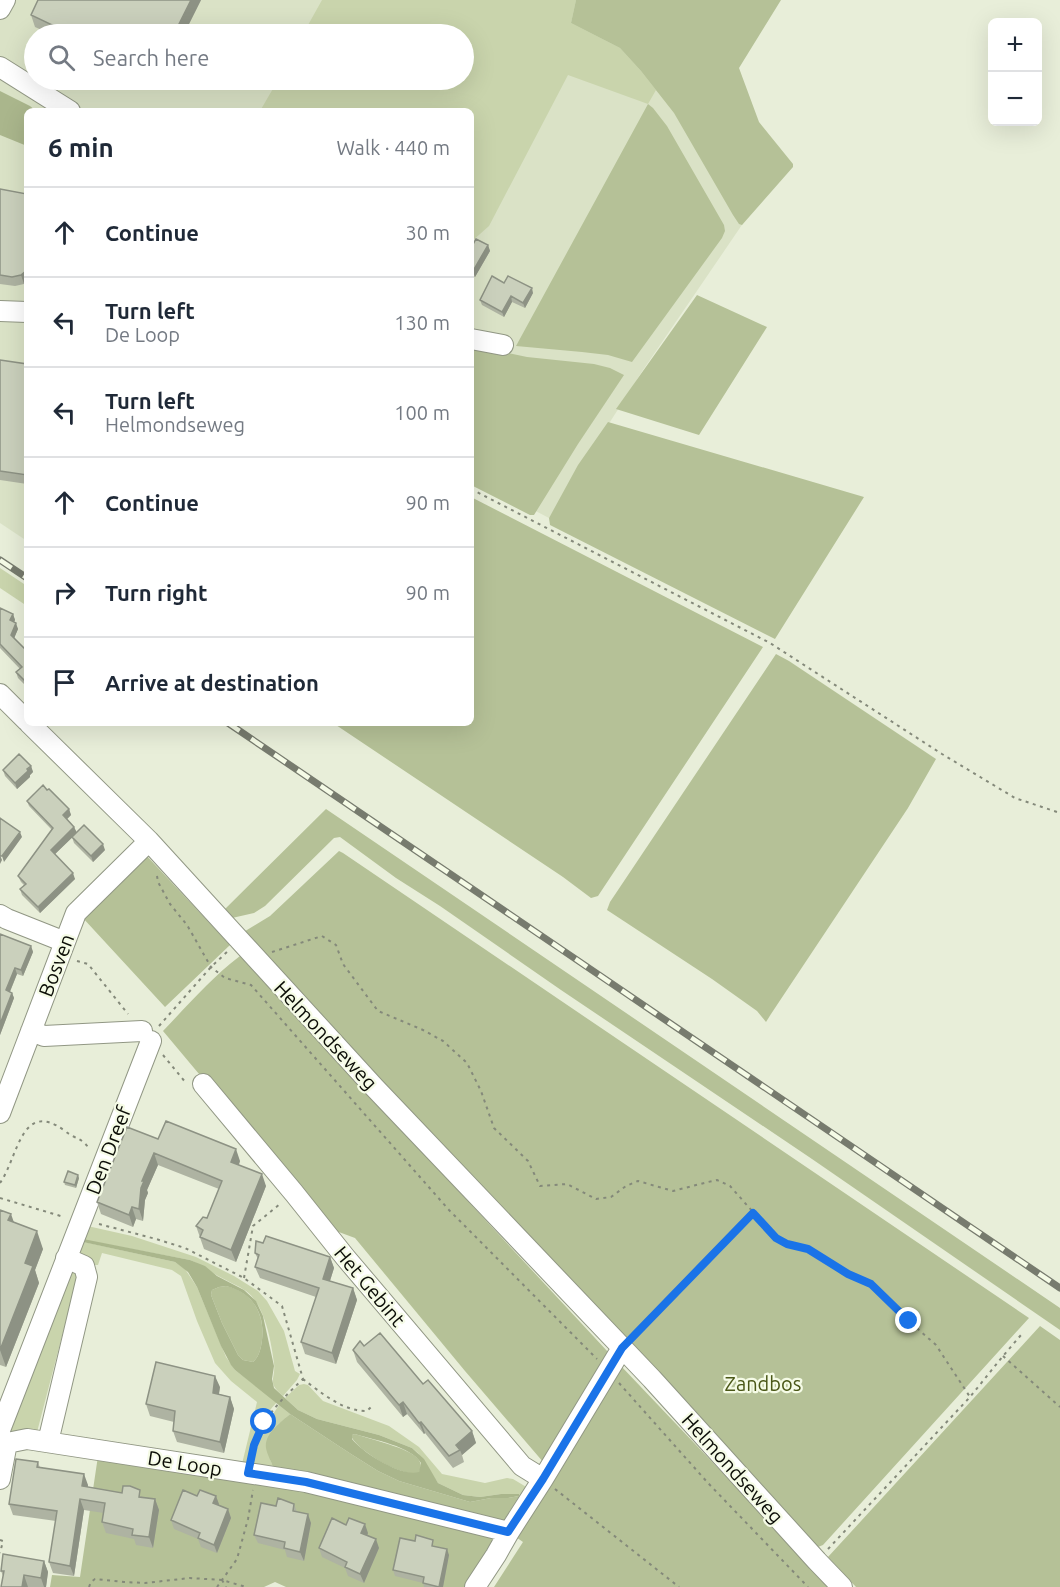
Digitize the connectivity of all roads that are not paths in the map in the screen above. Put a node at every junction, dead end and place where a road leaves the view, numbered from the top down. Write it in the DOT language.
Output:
graph roads {
  1 [pos="5,0"];
  2 [pos="0,9"];
  3 [pos="0,67"];
  4 [pos="24,82"];
  5 [pos="37,90"];
  6 [pos="65,108"];
  7 [pos="0,311"];
  8 [pos="24,312"];
  9 [pos="474,340"];
  10 [pos="503,345"];
  11 [pos="0,694"];
  12 [pos="24,718"];
  13 [pos="32,726"];
  14 [pos="149,841"];
  15 [pos="0,915"];
  16 [pos="65,942"];
  17 [pos="31,1031"];
  18 [pos="203,1084"];
  19 [pos="1,1109"];
  20 [pos="66,1258"];
  21 [pos="622,1348"];
  22 [pos="2,1438"];
  23 [pos="48,1442"];
  24 [pos="0,1479"];
  25 [pos="543,1479"];
  26 [pos="508,1532"];
  27 [pos="475,1587"];
  28 [pos="842,1587"];
  1 -- 2 [label="street"];
  3 -- 4 [label="street"];
  5 -- 6 [label="street"];
  7 -- 8 [label="street"];
  9 -- 10 [label="street"];
  11 -- 12 [label="street, Helmondseweg"];
  13 -- 14 [label="street, Helmondseweg"];
  14 -- 16 [label="street, Bosven"];
  14 -- 21 [label="street, Helmondseweg"];
  15 -- 16 [label="street"];
  16 -- 17 [label="street, Bosven"];
  17 -- 19 [label="street, Bosven"];
  17 -- 20 [label="street, Den Dreef"];
  18 -- 25 [label="street, Het Gebint"];
  20 -- 22 [label="street, Den Dreef"];
  20 -- 23 [label="street"];
  21 -- 25 [label="street"];
  21 -- 28 [label="street, Helmondseweg"];
  22 -- 23 [label="street, De Loop"];
  22 -- 24 [label="street, Den Dreef"];
  23 -- 26 [label="street, De Loop"];
  25 -- 26 [label="street"];
  26 -- 27 [label="street"];
}
